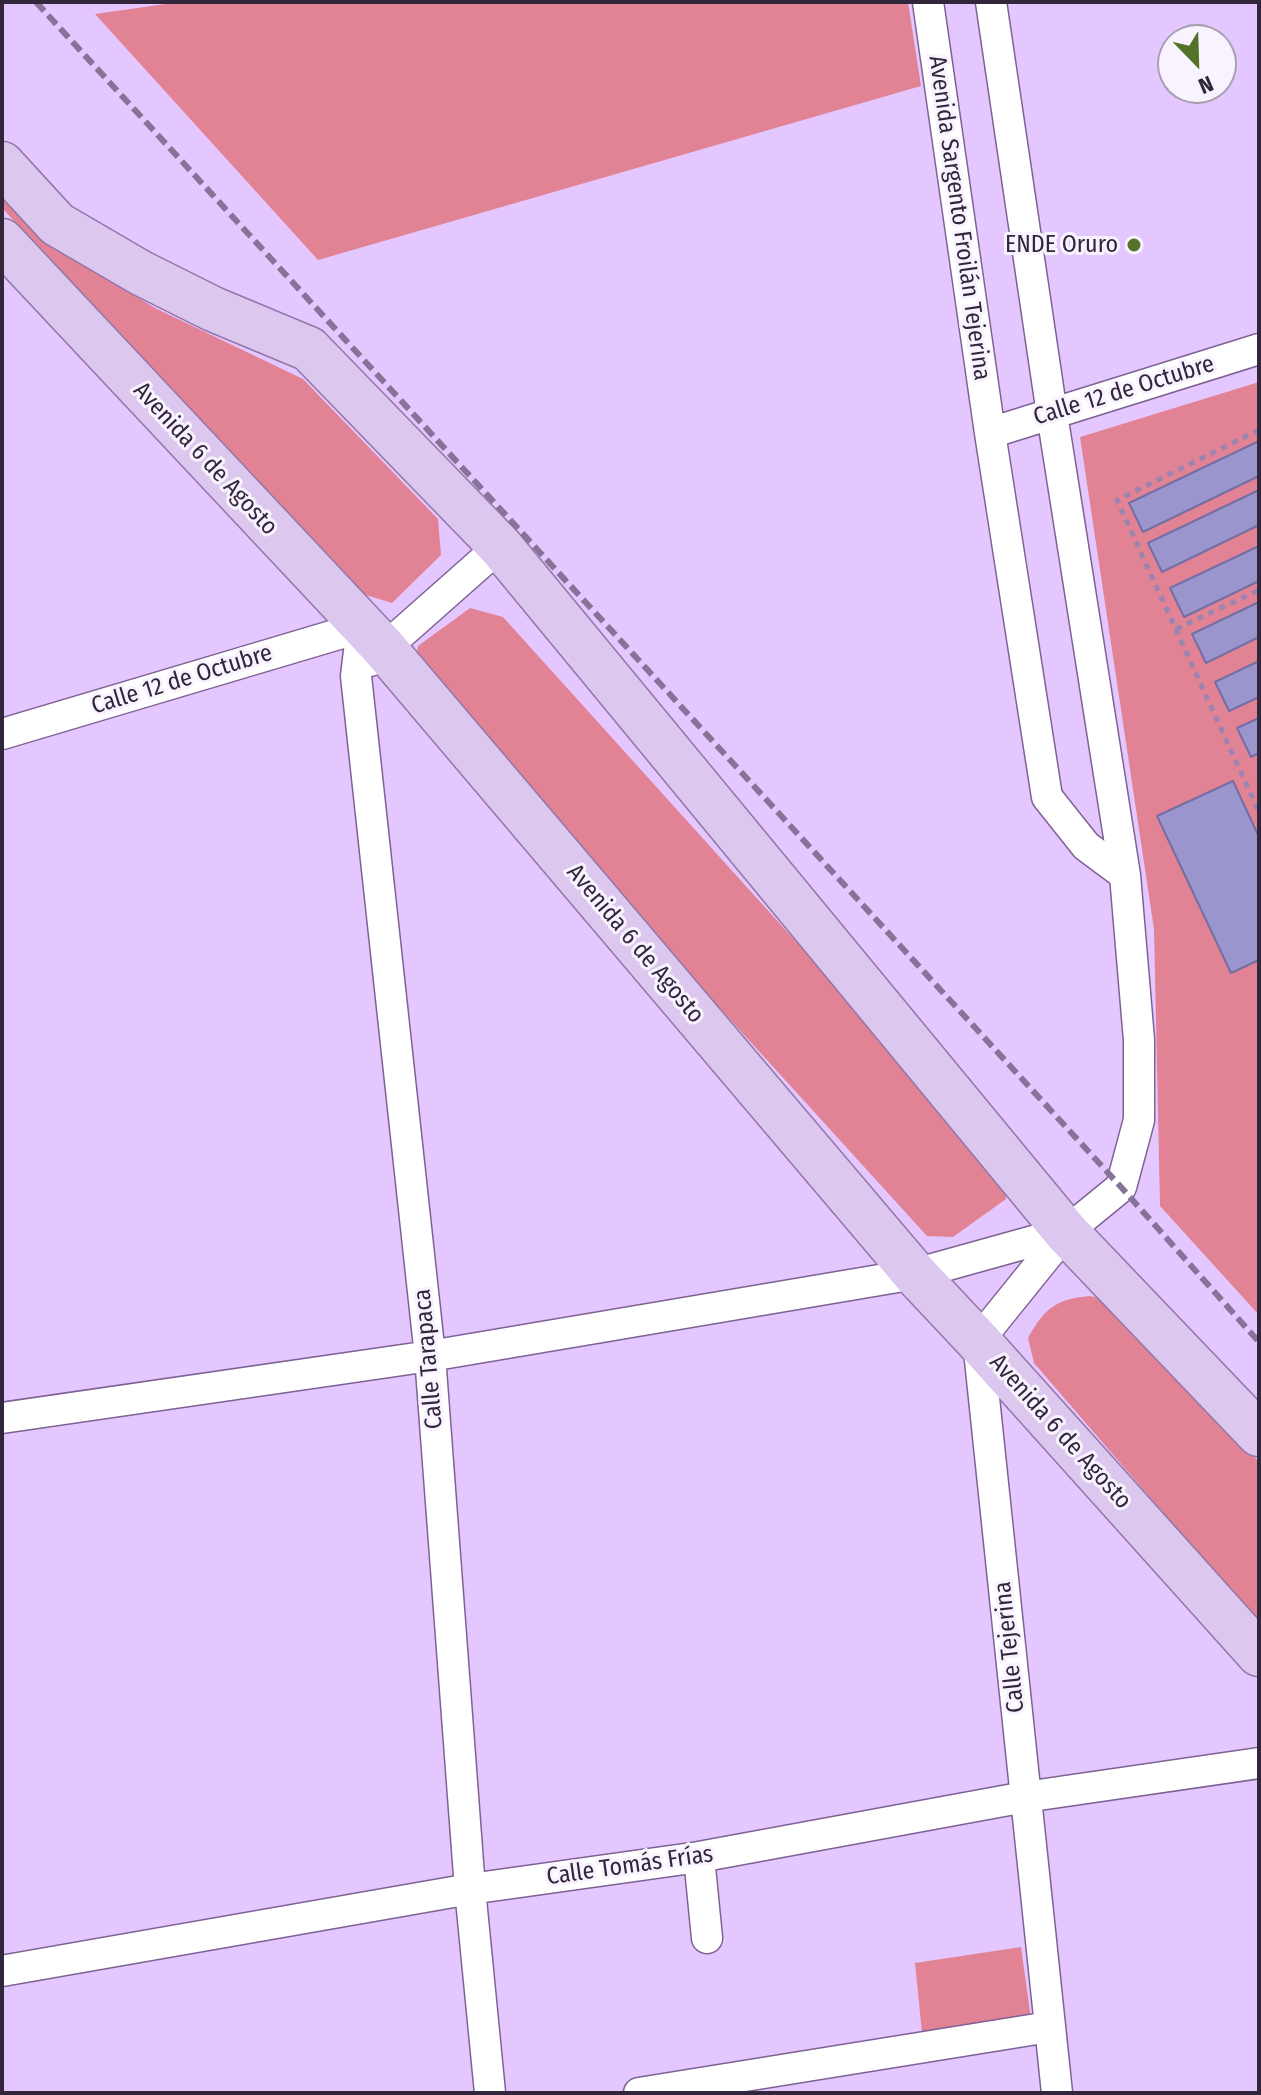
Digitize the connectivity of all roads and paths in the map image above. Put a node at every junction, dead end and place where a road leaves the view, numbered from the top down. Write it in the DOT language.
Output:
graph roads {
  1 [pos="928,2"];
  2 [pos="991,2"];
  3 [pos="2,164"];
  4 [pos="2,241"];
  5 [pos="1259,349"];
  6 [pos="1052,414"];
  7 [pos="1259,430"];
  8 [pos="990,433"];
  9 [pos="500,546"];
  10 [pos="1259,590"];
  11 [pos="1176,629"];
  12 [pos="367,650"];
  13 [pos="2,734"];
  14 [pos="1259,812"];
  15 [pos="1125,875"];
  16 [pos="1066,1232"];
  17 [pos="915,1274"];
  18 [pos="978,1341"];
  19 [pos="430,1356"];
  20 [pos="2,1418"];
  21 [pos="1259,1434"];
  22 [pos="1259,1654"];
  23 [pos="1259,1763"];
  24 [pos="1025,1797"];
  25 [pos="699,1857"];
  26 [pos="470,1889"];
  27 [pos="707,1938"];
  28 [pos="2,1971"];
  29 [pos="1049,2027"];
  30 [pos="490,2093"];
  31 [pos="639,2093"];
  32 [pos="1057,2093"];
  1 -- 8 [label="street, Avenida Sargento Froilán Tejerina"];
  2 -- 6 [label="street"];
  3 -- 9 [label="main road"];
  4 -- 12 [label="main road, Avenida 6 de Agosto"];
  5 -- 6 [label="street, Calle 12 de Octubre"];
  6 -- 8 [label="street, Calle 12 de Octubre"];
  6 -- 15 [label="street"];
  7 -- 11 [label="path"];
  8 -- 15 [label="street, Avenida Sargento Froilán Tejerina"];
  9 -- 12 [label="street"];
  9 -- 16 [label="main road"];
  10 -- 11 [label="path"];
  11 -- 14 [label="path"];
  12 -- 13 [label="street, Calle 12 de Octubre"];
  12 -- 17 [label="main road, Avenida 6 de Agosto"];
  12 -- 19 [label="street, Calle Tarapaca"];
  15 -- 16 [label="street"];
  16 -- 17 [label="street"];
  16 -- 18 [label="street"];
  16 -- 21 [label="main road"];
  17 -- 18 [label="main road, Avenida 6 de Agosto"];
  17 -- 19 [label="street"];
  18 -- 22 [label="main road, Avenida 6 de Agosto"];
  18 -- 24 [label="street, Calle Tejerina"];
  19 -- 20 [label="street"];
  19 -- 26 [label="street, Calle Tarapaca"];
  23 -- 24 [label="street, Calle Tomás Frías"];
  24 -- 25 [label="street, Calle Tomás Frías"];
  24 -- 29 [label="street, Calle Tejerina"];
  25 -- 26 [label="street, Calle Tomás Frías"];
  25 -- 27 [label="street"];
  26 -- 28 [label="street, Calle Tomás Frías"];
  26 -- 30 [label="street, Calle Tarapaca"];
  29 -- 31 [label="street"];
  29 -- 32 [label="street, Calle Tejerina"];
}
